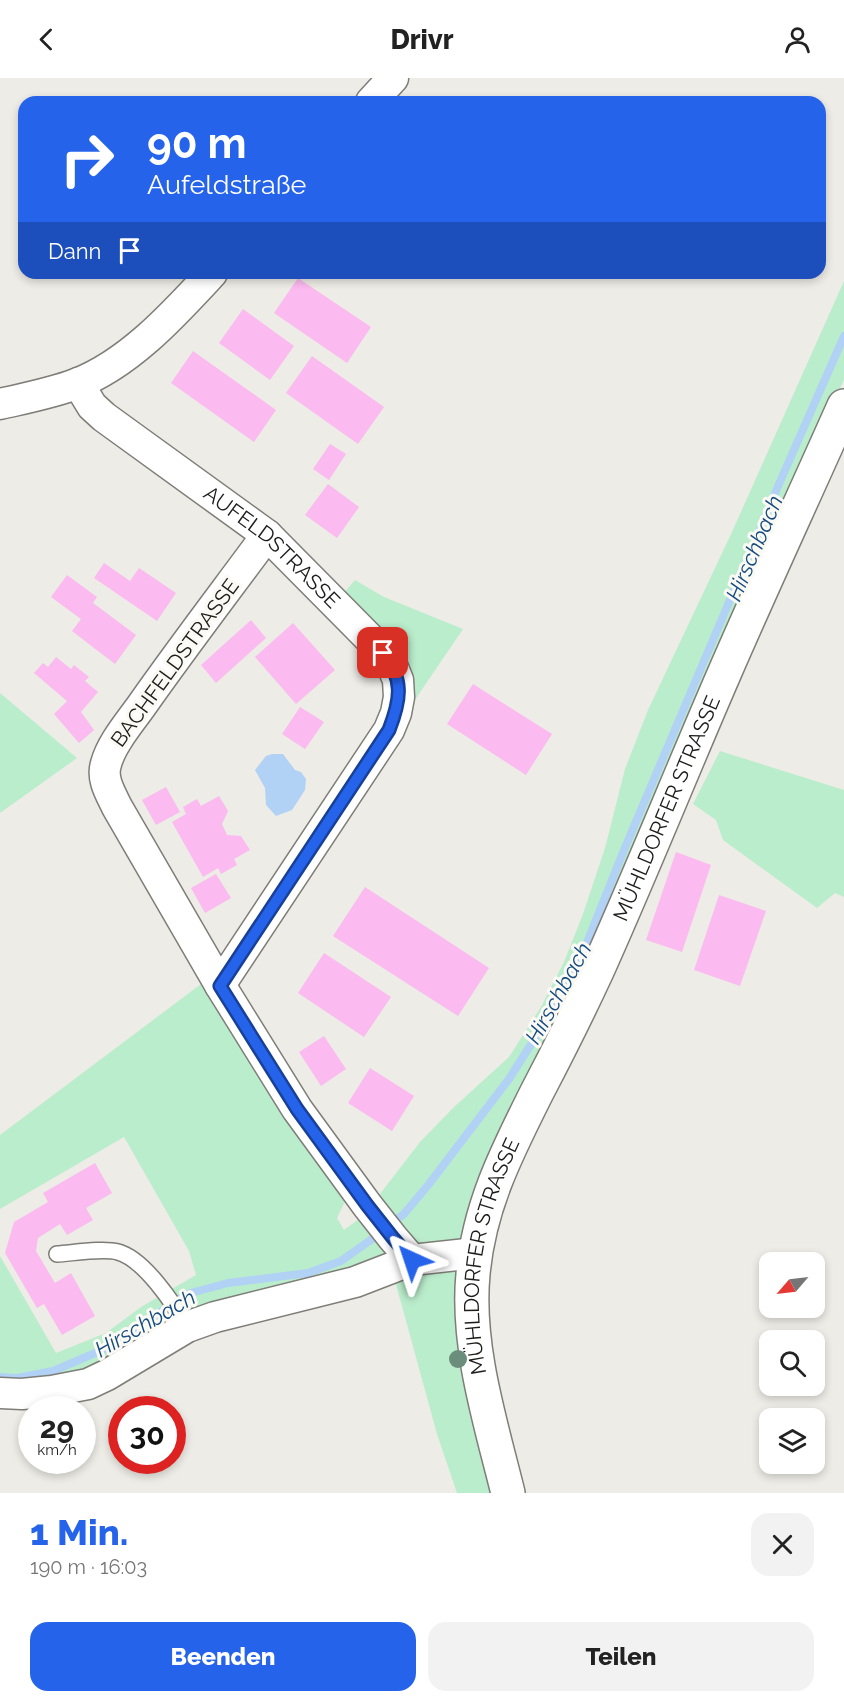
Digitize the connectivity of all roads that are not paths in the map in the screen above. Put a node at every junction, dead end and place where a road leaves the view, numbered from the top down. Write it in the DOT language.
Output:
graph roads {
  1 [pos="393,78"];
  2 [pos="376,96"];
  3 [pos="207,279"];
  4 [pos="78,383"];
  5 [pos="0,404"];
  6 [pos="844,406"];
  7 [pos="267,536"];
  8 [pos="220,986"];
  9 [pos="394,1238"];
  10 [pos="476,1253"];
  11 [pos="57,1254"];
  12 [pos="182,1319"];
  13 [pos="0,1394"];
  14 [pos="508,1493"];
  1 -- 2 [label="street"];
  3 -- 4 [label="street"];
  4 -- 5 [label="street"];
  4 -- 7 [label="street, AUFELDSTRASSE"];
  6 -- 10 [label="street, MÜHLDORFER STRASSE"];
  7 -- 8 [label="street, BACHFELDSTRASSE"];
  7 -- 8 [label="street, AUFELDSTRASSE"];
  8 -- 9 [label="street"];
  9 -- 10 [label="street"];
  9 -- 12 [label="street"];
  10 -- 14 [label="street, MÜHLDORFER STRASSE"];
  11 -- 12 [label="lane"];
  12 -- 13 [label="street"];
}
